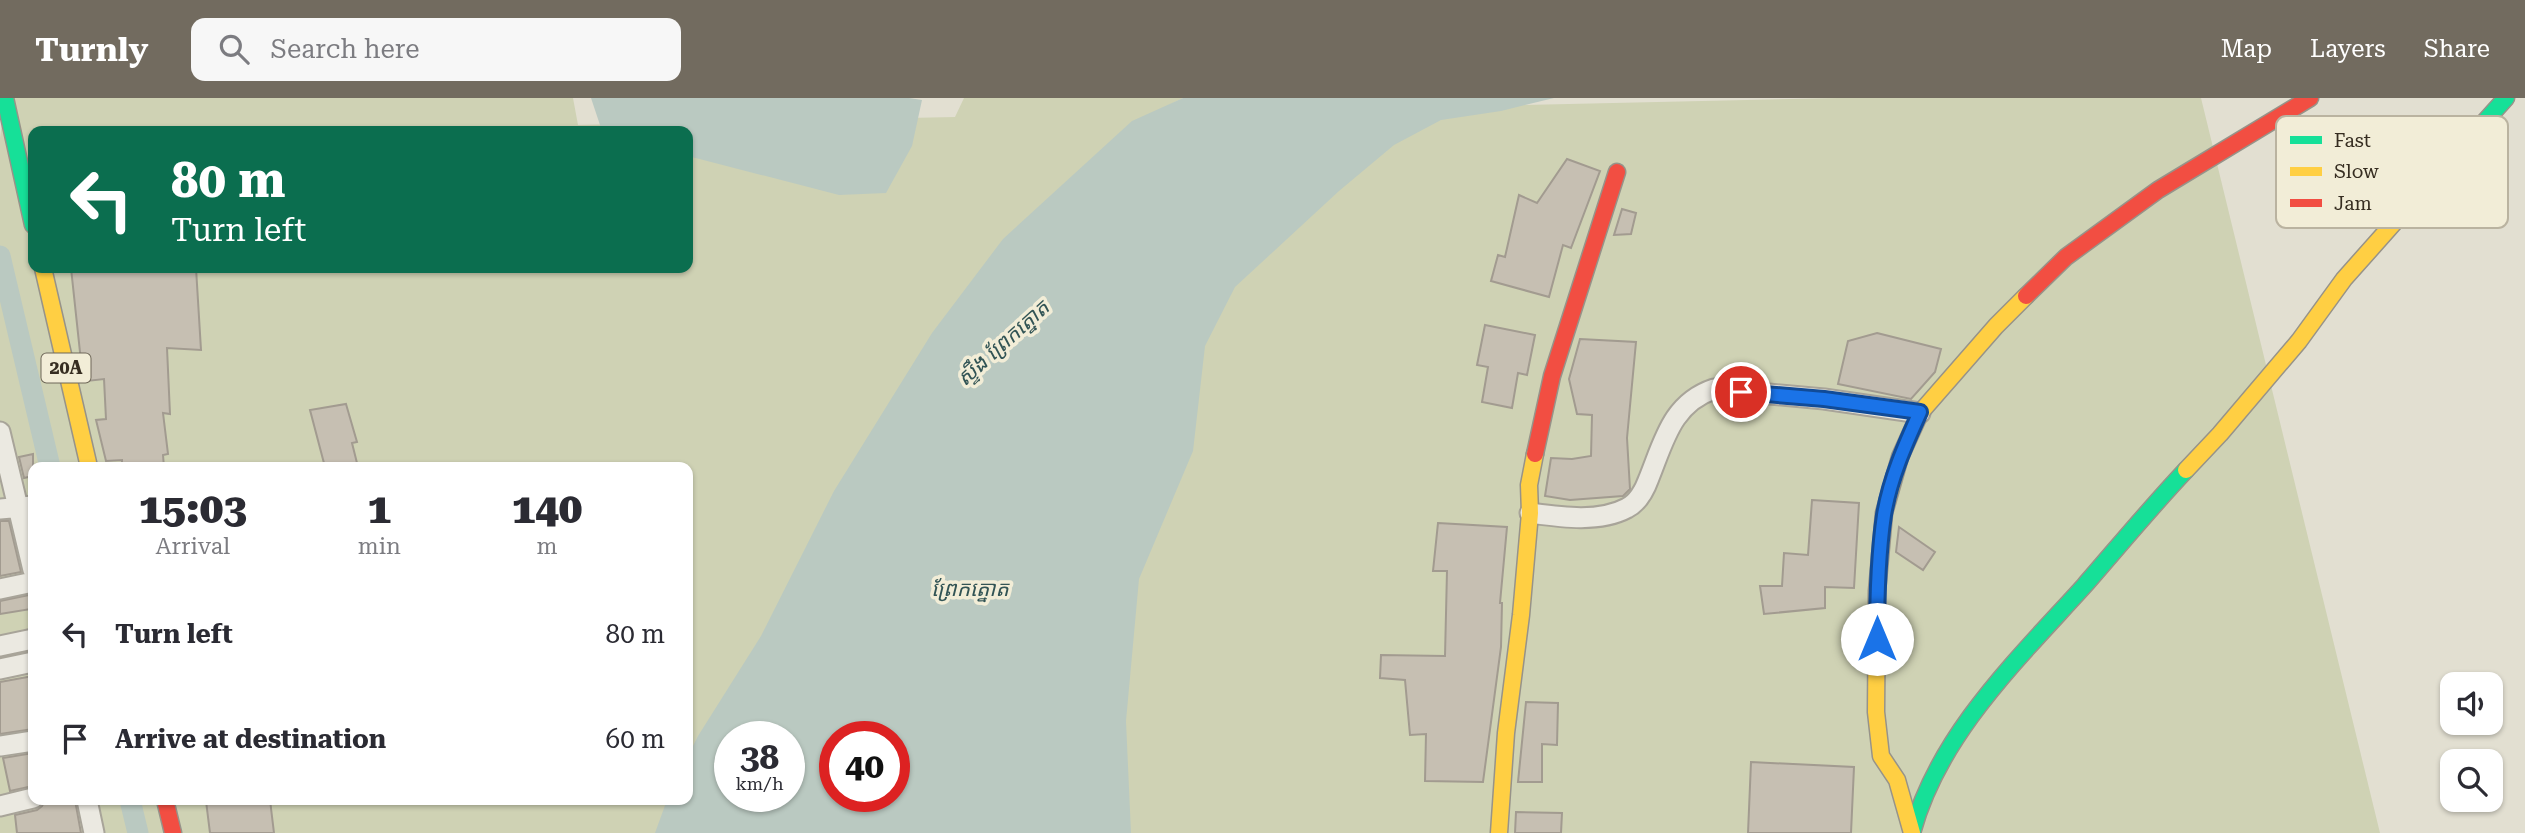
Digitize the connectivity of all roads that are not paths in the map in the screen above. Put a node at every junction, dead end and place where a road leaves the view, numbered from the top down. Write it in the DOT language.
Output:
graph roads {
  1 [pos="5,98"];
  2 [pos="2310,98"];
  3 [pos="2506,98"];
  4 [pos="2280,116"];
  5 [pos="2490,116"];
  6 [pos="2276,119"];
  7 [pos="1617,172"];
  8 [pos="28,202"];
  9 [pos="2390,228"];
  10 [pos="44,273"];
  11 [pos="1920,412"];
  12 [pos="0,432"];
  13 [pos="88,462"];
  14 [pos="21,507"];
  15 [pos="1530,513"];
  16 [pos="28,544"];
  17 [pos="28,583"];
  18 [pos="0,589"];
  19 [pos="28,640"];
  20 [pos="0,646"];
  21 [pos="28,663"];
  22 [pos="0,669"];
  23 [pos="28,742"];
  24 [pos="0,746"];
  25 [pos="28,799"];
  26 [pos="88,805"];
  27 [pos="166,805"];
  28 [pos="0,806"];
  29 [pos="94,833"];
  30 [pos="173,833"];
  31 [pos="1499,833"];
  32 [pos="1912,833"];
  1 -- 8 [label="street"];
  2 -- 4 [label="street"];
  3 -- 5 [label="street"];
  6 -- 11 [label="street"];
  7 -- 15 [label="street"];
  9 -- 32 [label="street"];
  10 -- 13 [label="street, 20A"];
  11 -- 15 [label="street"];
  11 -- 32 [label="street"];
  12 -- 14 [label="street"];
  14 -- 16 [label="street"];
  15 -- 31 [label="street"];
  17 -- 18 [label="street"];
  19 -- 20 [label="street"];
  21 -- 22 [label="street"];
  23 -- 24 [label="street"];
  25 -- 28 [label="street"];
  26 -- 29 [label="street"];
  27 -- 30 [label="street"];
}
